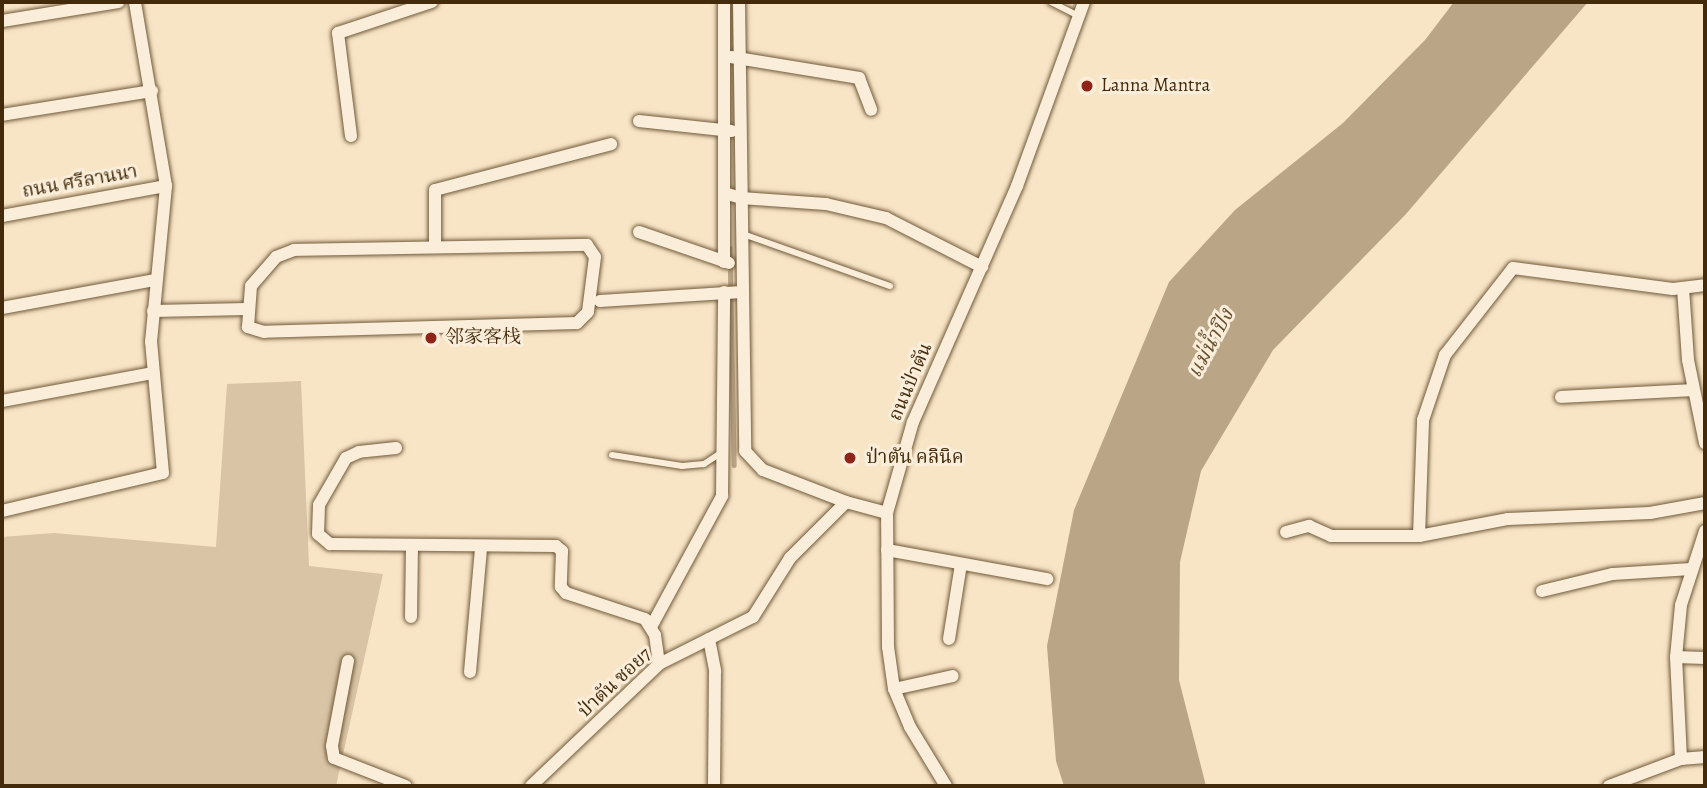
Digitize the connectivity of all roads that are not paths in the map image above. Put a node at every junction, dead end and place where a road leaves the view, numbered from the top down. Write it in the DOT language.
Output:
graph roads {
  1 [pos="118,2"];
  2 [pos="135,2"];
  3 [pos="432,2"];
  4 [pos="724,2"];
  5 [pos="739,2"];
  6 [pos="1051,2"];
  7 [pos="1084,2"];
  8 [pos="1079,16"];
  9 [pos="2,21"];
  10 [pos="724,57"];
  11 [pos="739,57"];
  12 [pos="152,91"];
  13 [pos="871,110"];
  14 [pos="2,115"];
  15 [pos="639,121"];
  16 [pos="724,130"];
  17 [pos="739,133"];
  18 [pos="351,136"];
  19 [pos="611,144"];
  20 [pos="166,186"];
  21 [pos="724,193"];
  22 [pos="741,198"];
  23 [pos="2,216"];
  24 [pos="639,232"];
  25 [pos="742,233"];
  26 [pos="435,246"];
  27 [pos="724,262"];
  28 [pos="982,267"];
  29 [pos="742,268"];
  30 [pos="155,280"];
  31 [pos="1705,285"];
  32 [pos="890,286"];
  33 [pos="1683,288"];
  34 [pos="724,292"];
  35 [pos="742,292"];
  36 [pos="600,301"];
  37 [pos="2,308"];
  38 [pos="247,309"];
  39 [pos="153,311"];
  40 [pos="744,351"];
  41 [pos="724,352"];
  42 [pos="153,373"];
  43 [pos="1693,390"];
  44 [pos="1561,397"];
  45 [pos="2,401"];
  46 [pos="1705,443"];
  47 [pos="396,448"];
  48 [pos="745,451"];
  49 [pos="723,452"];
  50 [pos="612,455"];
  51 [pos="846,502"];
  52 [pos="1705,503"];
  53 [pos="2,511"];
  54 [pos="887,513"];
  55 [pos="1705,531"];
  56 [pos="1286,532"];
  57 [pos="1419,536"];
  58 [pos="412,547"];
  59 [pos="481,548"];
  60 [pos="887,550"];
  61 [pos="961,564"];
  62 [pos="1691,569"];
  63 [pos="1048,579"];
  64 [pos="1542,591"];
  65 [pos="411,617"];
  66 [pos="652,625"];
  67 [pos="709,639"];
  68 [pos="949,639"];
  69 [pos="1675,657"];
  70 [pos="1705,658"];
  71 [pos="348,661"];
  72 [pos="659,664"];
  73 [pos="470,672"];
  74 [pos="953,676"];
  75 [pos="894,689"];
  76 [pos="1705,757"];
  77 [pos="1681,759"];
  78 [pos="405,786"];
  79 [pos="531,786"];
  80 [pos="714,786"];
  81 [pos="946,786"];
  82 [pos="1609,786"];
  1 -- 9 [label="street"];
  2 -- 12 [label="street"];
  3 -- 18 [label="street"];
  4 -- 10 [label="street"];
  5 -- 11 [label="street"];
  6 -- 8 [label="lane"];
  7 -- 8 [label="street, ถนนป่าตัน"];
  8 -- 28 [label="street, ถนนป่าตัน"];
  10 -- 11 [label="street"];
  10 -- 16 [label="street"];
  11 -- 13 [label="street"];
  11 -- 17 [label="street"];
  12 -- 14 [label="street"];
  12 -- 20 [label="street"];
  15 -- 16 [label="street"];
  16 -- 17 [label="street"];
  16 -- 21 [label="street"];
  17 -- 22 [label="street"];
  19 -- 26 [label="street"];
  20 -- 23 [label="street, ถนน ศรีลานนา"];
  20 -- 30 [label="street"];
  21 -- 22 [label="street"];
  21 -- 27 [label="street"];
  22 -- 25 [label="street"];
  22 -- 28 [label="street"];
  24 -- 27 [label="street"];
  25 -- 29 [label="street"];
  25 -- 32 [label="lane"];
  26 -- 38 [label="street"];
  26 -- 38 [label="street"];
  27 -- 29 [label="street"];
  28 -- 54 [label="street, ถนนป่าตัน"];
  29 -- 35 [label="street"];
  30 -- 37 [label="street"];
  30 -- 39 [label="street"];
  31 -- 33 [label="street"];
  33 -- 43 [label="street"];
  33 -- 57 [label="street"];
  34 -- 35 [label="street"];
  34 -- 36 [label="street"];
  34 -- 41 [label="street"];
  35 -- 40 [label="street"];
  38 -- 39 [label="street"];
  39 -- 42 [label="street"];
  40 -- 41 [label="street"];
  40 -- 48 [label="street"];
  41 -- 49 [label="street"];
  42 -- 45 [label="street"];
  42 -- 53 [label="street"];
  43 -- 44 [label="street"];
  43 -- 46 [label="street"];
  47 -- 58 [label="street"];
  48 -- 49 [label="street"];
  48 -- 51 [label="street"];
  49 -- 50 [label="lane"];
  49 -- 66 [label="street"];
  51 -- 54 [label="street"];
  51 -- 67 [label="street, ป่าตัน ซอย7"];
  52 -- 57 [label="street"];
  54 -- 60 [label="street, ถนนป่าตัน"];
  55 -- 62 [label="street"];
  56 -- 57 [label="street"];
  58 -- 59 [label="street"];
  58 -- 65 [label="street"];
  59 -- 66 [label="street"];
  59 -- 73 [label="street"];
  60 -- 61 [label="street"];
  60 -- 75 [label="street, ถนนป่าตัน"];
  61 -- 63 [label="street"];
  61 -- 68 [label="street"];
  62 -- 64 [label="street"];
  62 -- 69 [label="street"];
  66 -- 72 [label="street"];
  67 -- 72 [label="street, ป่าตัน ซอย7"];
  67 -- 80 [label="street"];
  69 -- 70 [label="street"];
  69 -- 77 [label="street"];
  71 -- 78 [label="street"];
  72 -- 79 [label="street, ป่าตัน ซอย7"];
  74 -- 75 [label="street"];
  75 -- 81 [label="street, ถนนป่าตัน"];
  76 -- 77 [label="street"];
  77 -- 82 [label="street"];
}
